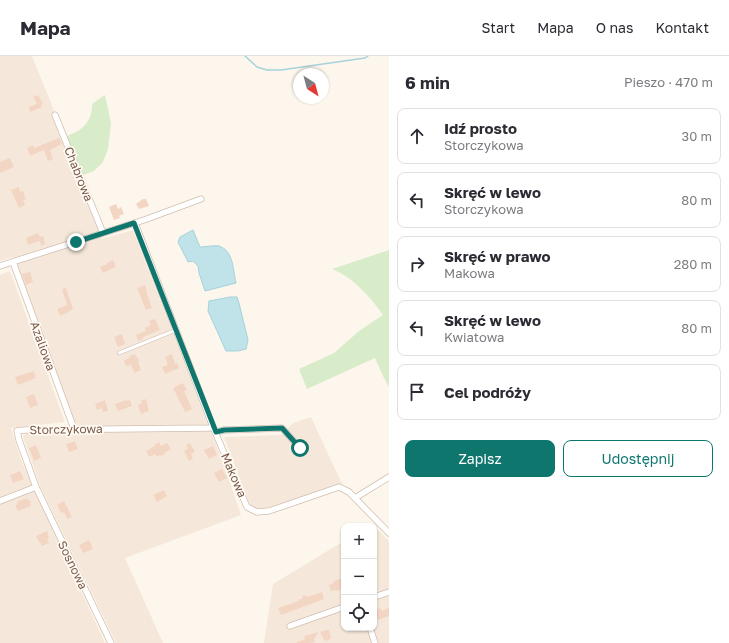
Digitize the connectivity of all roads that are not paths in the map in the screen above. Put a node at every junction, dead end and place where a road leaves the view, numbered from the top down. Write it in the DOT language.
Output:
graph roads {
  1 [pos="55,115"];
  2 [pos="201,199"];
  3 [pos="134,223"];
  4 [pos="104,233"];
  5 [pos="13,262"];
  6 [pos="0,266"];
  7 [pos="176,330"];
  8 [pos="119,354"];
  9 [pos="74,429"];
  10 [pos="215,429"];
  11 [pos="300,448"];
  12 [pos="389,477"];
  13 [pos="36,487"];
  14 [pos="355,498"];
  15 [pos="0,501"];
  16 [pos="389,533"];
  17 [pos="389,592"];
  18 [pos="377,596"];
  19 [pos="341,608"];
  20 [pos="290,626"];
  21 [pos="371,631"];
  22 [pos="111,643"];
  23 [pos="375,643"];
  1 -- 4 [label="street, Chabrowa"];
  2 -- 3 [label="street"];
  3 -- 4 [label="street"];
  3 -- 7 [label="street, Makowa"];
  4 -- 5 [label="street"];
  5 -- 6 [label="street"];
  5 -- 9 [label="street, Azaliowa"];
  7 -- 8 [label="lane"];
  7 -- 10 [label="street, Makowa"];
  9 -- 10 [label="street, Storczykowa"];
  9 -- 13 [label="street, Storczykowa"];
  10 -- 11 [label="street, Storczykowa"];
  10 -- 14 [label="street, Makowa"];
  12 -- 14 [label="street"];
  13 -- 15 [label="street"];
  13 -- 22 [label="street, Sosnowa"];
  14 -- 16 [label="street, Makowa"];
  17 -- 18 [label="street"];
  19 -- 20 [label="street"];
  21 -- 23 [label="street"];
}
